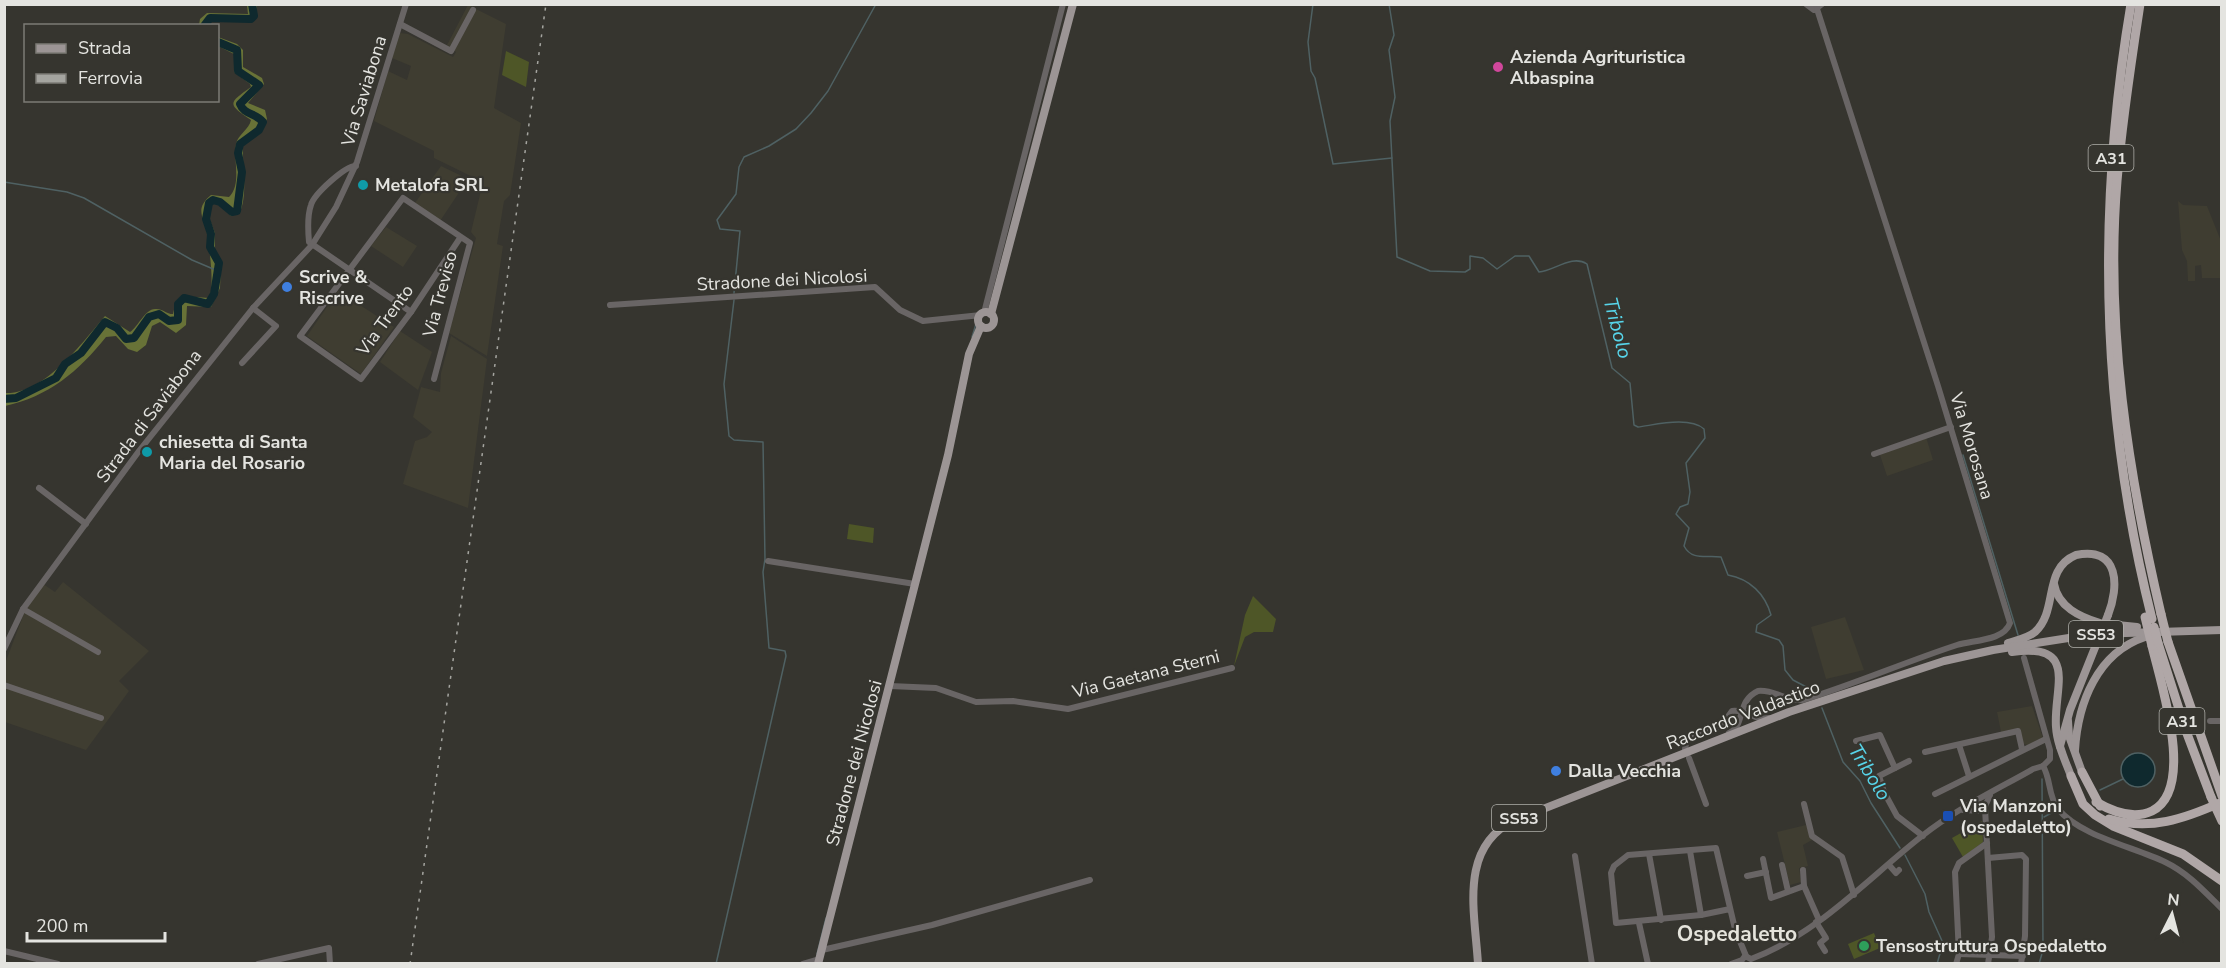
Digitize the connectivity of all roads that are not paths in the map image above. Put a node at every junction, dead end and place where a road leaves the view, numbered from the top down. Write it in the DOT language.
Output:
graph roads {
  1 [pos="406,4"];
  2 [pos="1063,4"];
  3 [pos="1072,4"];
  4 [pos="1806,4"];
  5 [pos="2131,4"];
  6 [pos="2140,4"];
  7 [pos="1819,7"];
  8 [pos="473,10"];
  9 [pos="400,24"];
  10 [pos="356,166"];
  11 [pos="460,238"];
  12 [pos="312,245"];
  13 [pos="350,270"];
  14 [pos="610,305"];
  15 [pos="253,308"];
  16 [pos="411,312"];
  17 [pos="985,314"];
  18 [pos="981,326"];
  19 [pos="243,363"];
  20 [pos="434,379"];
  21 [pos="1951,427"];
  22 [pos="1874,454"];
  23 [pos="39,488"];
  24 [pos="86,524"];
  25 [pos="768,561"];
  26 [pos="2054,577"];
  27 [pos="915,584"];
  28 [pos="23,609"];
  29 [pos="2168,626"];
  30 [pos="2142,627"];
  31 [pos="2222,630"];
  32 [pos="2145,637"];
  33 [pos="2162,641"];
  34 [pos="4,649"];
  35 [pos="98,652"];
  36 [pos="1972,654"];
  37 [pos="2024,658"];
  38 [pos="1951,659"];
  39 [pos="1232,668"];
  40 [pos="4,685"];
  41 [pos="890,686"];
  42 [pos="1853,691"];
  43 [pos="1748,698"];
  44 [pos="1820,701"];
  45 [pos="1741,710"];
  46 [pos="1799,713"];
  47 [pos="1751,714"];
  48 [pos="101,718"];
  49 [pos="1740,718"];
  50 [pos="2068,718"];
  51 [pos="2210,721"];
  52 [pos="2222,721"];
  53 [pos="1750,728"];
  54 [pos="2046,739"];
  55 [pos="1856,741"];
  56 [pos="1959,745"];
  57 [pos="2060,747"];
  58 [pos="1685,749"];
  59 [pos="2022,749"];
  60 [pos="2075,750"];
  61 [pos="1925,752"];
  62 [pos="1693,753"];
  63 [pos="1909,760"];
  64 [pos="2043,766"];
  65 [pos="1894,768"];
  66 [pos="2082,772"];
  67 [pos="1969,776"];
  68 [pos="2071,776"];
  69 [pos="1992,792"];
  70 [pos="1935,794"];
  71 [pos="2222,796"];
  72 [pos="1978,801"];
  73 [pos="2096,802"];
  74 [pos="1706,804"];
  75 [pos="1804,804"];
  76 [pos="2219,805"];
  77 [pos="1982,809"];
  78 [pos="1962,810"];
  79 [pos="2095,815"];
  80 [pos="2222,821"];
  81 [pos="2139,825"];
  82 [pos="1923,836"];
  83 [pos="1987,843"];
  84 [pos="1690,851"];
  85 [pos="1649,855"];
  86 [pos="1575,856"];
  87 [pos="1988,858"];
  88 [pos="1763,859"];
  89 [pos="1782,865"];
  90 [pos="1889,865"];
  91 [pos="1803,870"];
  92 [pos="1766,872"];
  93 [pos="1899,874"];
  94 [pos="1747,876"];
  95 [pos="1090,880"];
  96 [pos="2222,881"];
  97 [pos="1804,886"];
  98 [pos="1788,891"];
  99 [pos="1854,895"];
  100 [pos="1730,909"];
  101 [pos="2222,909"];
  102 [pos="1701,915"];
  103 [pos="1661,920"];
  104 [pos="1818,921"];
  105 [pos="1639,923"];
  106 [pos="822,950"];
  107 [pos="4,951"];
  108 [pos="1825,951"];
  109 [pos="1959,954"];
  110 [pos="1990,956"];
  111 [pos="1747,960"];
  112 [pos="2022,960"];
  113 [pos="819,961"];
  114 [pos="58,963"];
  115 [pos="258,963"];
  116 [pos="330,963"];
  117 [pos="803,963"];
  118 [pos="1478,963"];
  119 [pos="1592,963"];
  120 [pos="1648,963"];
  121 [pos="1731,963"];
  122 [pos="1956,963"];
  123 [pos="1988,963"];
  1 -- 9 [label="street, Via Saviabona"];
  2 -- 17 [label="street, Stradone dei Nicolosi"];
  3 -- 17 [label="main road, Stradone dei Nicolosi"];
  4 -- 7 [label="street, Via Morosana"];
  5 -- 33 [label="highway, A31, bridge"];
  6 -- 33 [label="highway, A31, bridge"];
  7 -- 21 [label="street, Via Morosana"];
  8 -- 9 [label="street, Via Saviabona"];
  9 -- 10 [label="street, Via Saviabona"];
  10 -- 12 [label="street, Via Saviabona"];
  10 -- 12 [label="street, Via Saviabona"];
  11 -- 13 [label="street, Via Treviso"];
  11 -- 16 [label="street, Via Trento"];
  11 -- 20 [label="street, Via Treviso"];
  12 -- 13 [label="street"];
  12 -- 15 [label="street, Via Saviabona"];
  13 -- 16 [label="street"];
  13 -- 16 [label="street, Via Trento"];
  14 -- 17 [label="street, Stradone dei Nicolosi"];
  15 -- 19 [label="street"];
  15 -- 24 [label="street, Strada di Saviabona"];
  17 -- 18 [label="main road, Stradone dei Nicolosi"];
  17 -- 18 [label="main road, Stradone dei Nicolosi"];
  18 -- 27 [label="main road, Stradone dei Nicolosi"];
  21 -- 22 [label="street"];
  21 -- 43 [label="street, Via Morosana"];
  23 -- 24 [label="street"];
  24 -- 28 [label="street, Strada di Saviabona"];
  25 -- 27 [label="street"];
  26 -- 30 [label="main road"];
  26 -- 36 [label="main road"];
  26 -- 50 [label="main road, bridge"];
  27 -- 41 [label="main road, Stradone dei Nicolosi"];
  28 -- 34 [label="street, Strada di Saviabona"];
  28 -- 35 [label="street"];
  29 -- 31 [label="main road"];
  31 -- 33 [label="main road"];
  31 -- 36 [label="main road, SS53"];
  32 -- 60 [label="main road"];
  33 -- 71 [label="highway, A31"];
  33 -- 73 [label="highway, A31"];
  33 -- 76 [label="highway, A31, bridge"];
  36 -- 38 [label="main road, Raccordo Valdastico / SS53"];
  37 -- 54 [label="street"];
  38 -- 42 [label="main road, Raccordo Valdastico / SS53"];
  38 -- 57 [label="main road"];
  39 -- 41 [label="street, Via Gaetana Sterni"];
  40 -- 48 [label="street"];
  41 -- 106 [label="main road, Stradone dei Nicolosi"];
  42 -- 44 [label="main road, Raccordo Valdastico / SS53"];
  42 -- 46 [label="main road, Raccordo Valdastico"];
  43 -- 45 [label="street"];
  43 -- 47 [label="street"];
  44 -- 47 [label="street"];
  44 -- 53 [label="main road, Raccordo Valdastico / SS53"];
  45 -- 47 [label="street"];
  45 -- 49 [label="street"];
  45 -- 58 [label="street"];
  46 -- 53 [label="street"];
  46 -- 62 [label="main road, Raccordo Valdastico"];
  47 -- 53 [label="street"];
  49 -- 53 [label="street"];
  49 -- 62 [label="street"];
  50 -- 57 [label="main road"];
  50 -- 60 [label="main road"];
  51 -- 52 [label="street"];
  53 -- 62 [label="main road, Raccordo Valdastico / SS53"];
  54 -- 59 [label="street"];
  54 -- 64 [label="street"];
  55 -- 65 [label="street"];
  56 -- 59 [label="street"];
  56 -- 61 [label="street"];
  56 -- 67 [label="street"];
  57 -- 68 [label="main road"];
  59 -- 67 [label="street"];
  60 -- 66 [label="main road"];
  62 -- 74 [label="street"];
  62 -- 118 [label="main road, Raccordo Valdastico / SS53"];
  63 -- 65 [label="street"];
  64 -- 69 [label="street"];
  64 -- 101 [label="street"];
  65 -- 82 [label="street"];
  66 -- 73 [label="highway"];
  67 -- 70 [label="street"];
  68 -- 79 [label="highway"];
  69 -- 72 [label="street"];
  69 -- 77 [label="street"];
  72 -- 77 [label="street"];
  72 -- 77 [label="street"];
  72 -- 78 [label="street"];
  73 -- 81 [label="highway"];
  75 -- 99 [label="street"];
  76 -- 80 [label="highway, A31"];
  76 -- 81 [label="highway"];
  77 -- 78 [label="street"];
  77 -- 83 [label="street"];
  78 -- 82 [label="street"];
  79 -- 81 [label="highway"];
  79 -- 96 [label="highway"];
  82 -- 90 [label="street"];
  83 -- 87 [label="street"];
  83 -- 109 [label="street"];
  84 -- 85 [label="street"];
  84 -- 100 [label="street"];
  84 -- 102 [label="street"];
  85 -- 103 [label="street"];
  85 -- 105 [label="street"];
  86 -- 119 [label="street"];
  87 -- 110 [label="street"];
  87 -- 112 [label="street"];
  88 -- 92 [label="street"];
  89 -- 98 [label="street"];
  90 -- 93 [label="street"];
  90 -- 99 [label="street"];
  91 -- 97 [label="street"];
  92 -- 94 [label="street"];
  92 -- 98 [label="street"];
  95 -- 106 [label="street"];
  97 -- 98 [label="street"];
  97 -- 104 [label="street"];
  99 -- 104 [label="street"];
  100 -- 102 [label="street"];
  100 -- 111 [label="street"];
  102 -- 103 [label="street"];
  103 -- 105 [label="street"];
  104 -- 108 [label="street"];
  104 -- 111 [label="street"];
  105 -- 120 [label="street"];
  106 -- 113 [label="main road, Stradone dei Nicolosi"];
  107 -- 114 [label="street"];
  109 -- 110 [label="street"];
  109 -- 122 [label="street"];
  110 -- 112 [label="street"];
  110 -- 123 [label="street"];
  111 -- 121 [label="street"];
  113 -- 117 [label="street"];
  115 -- 116 [label="street"];
}
